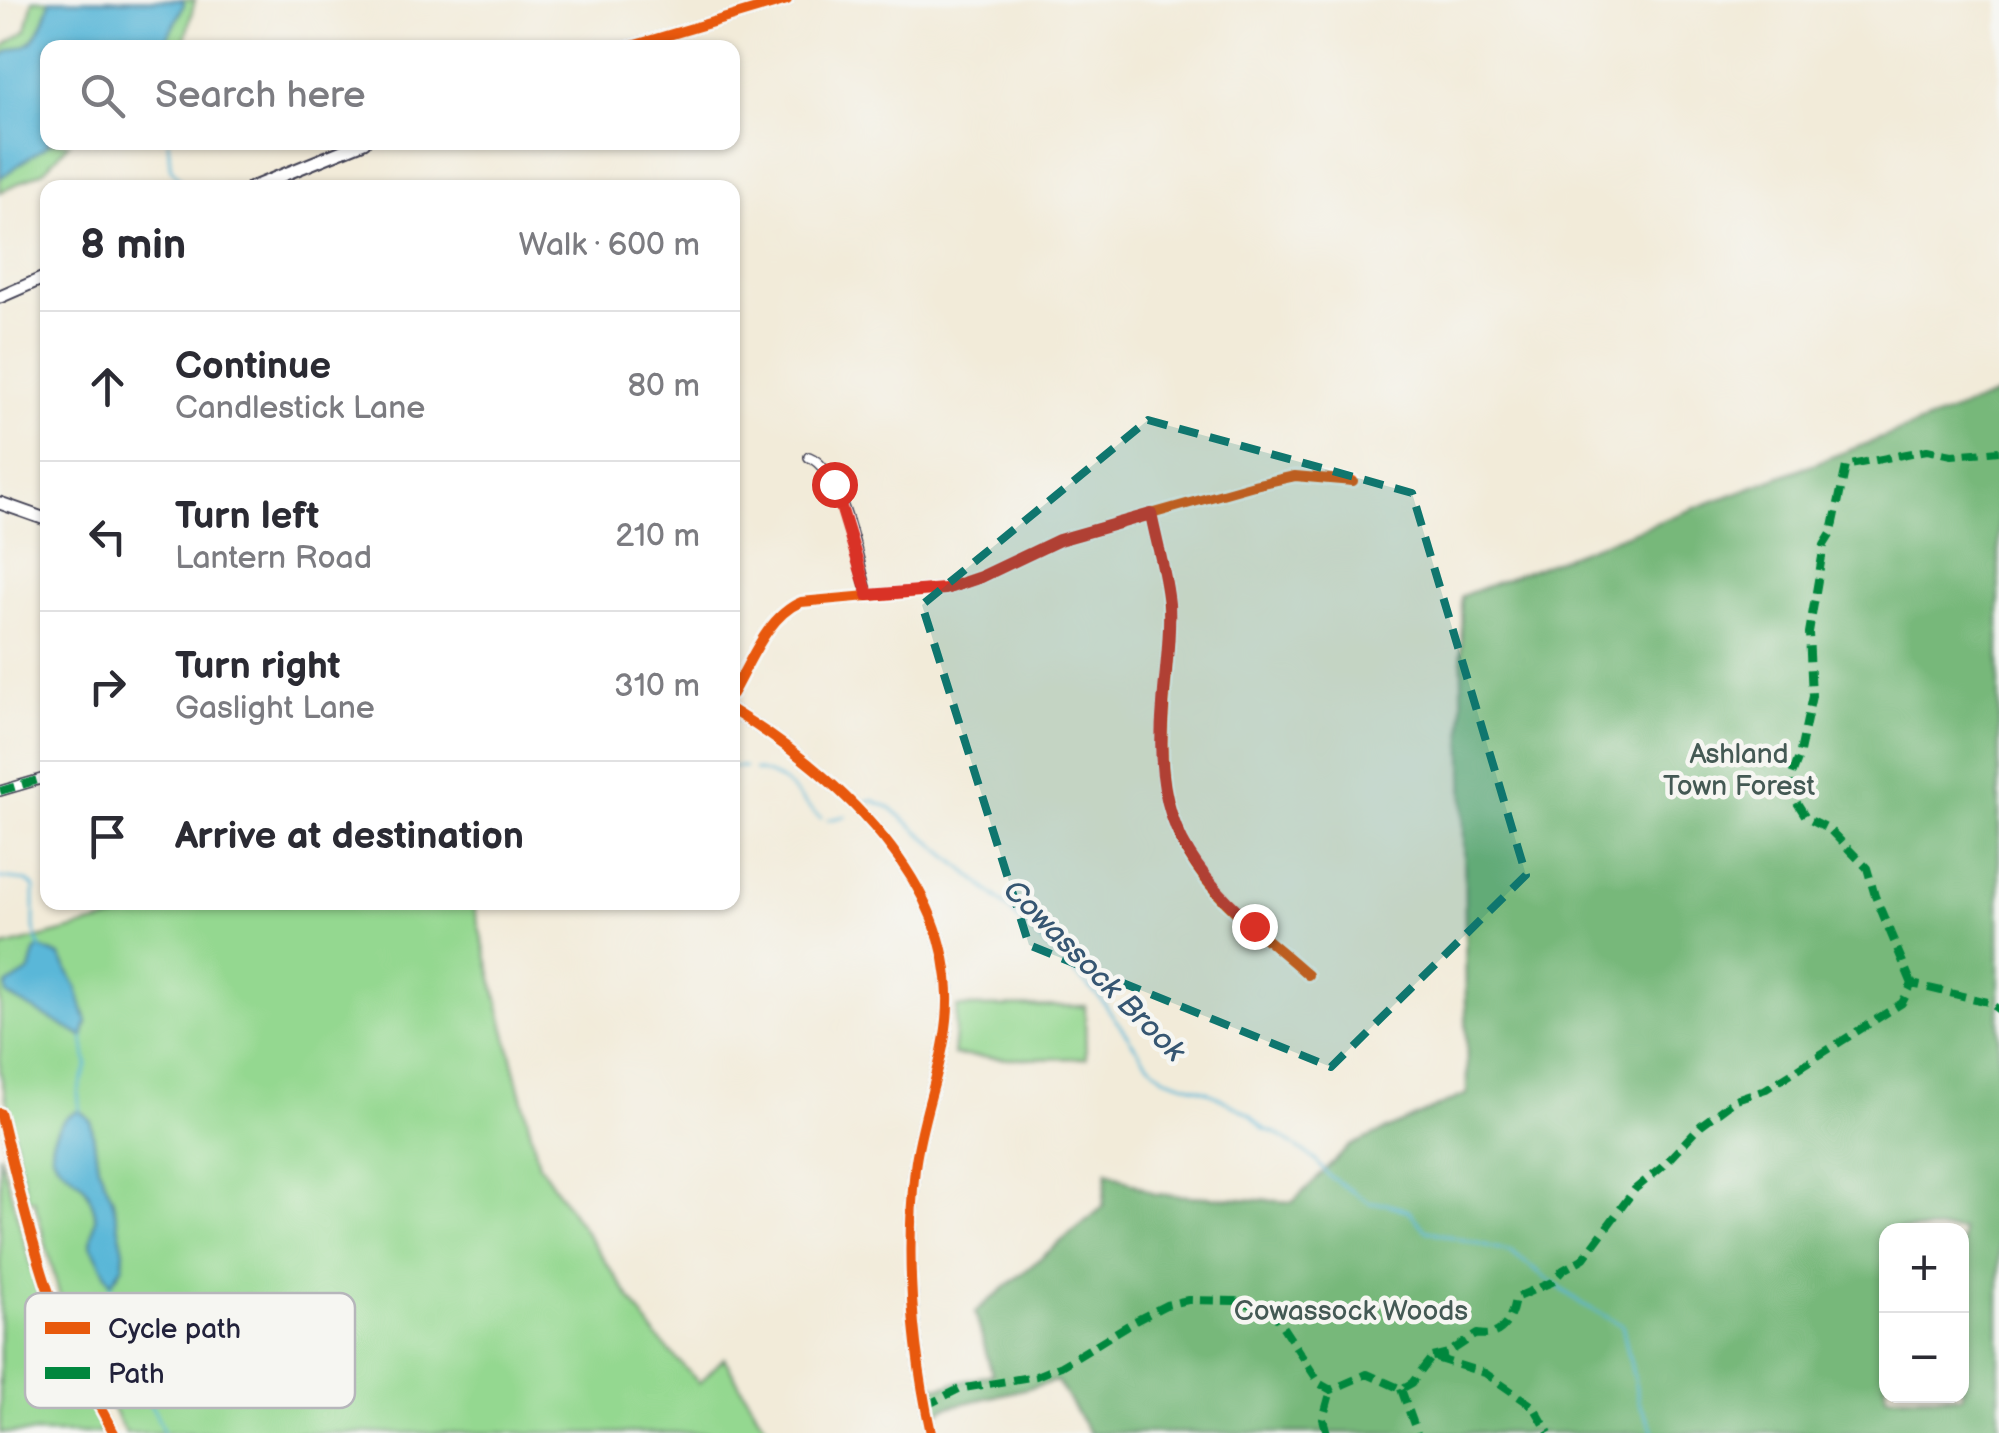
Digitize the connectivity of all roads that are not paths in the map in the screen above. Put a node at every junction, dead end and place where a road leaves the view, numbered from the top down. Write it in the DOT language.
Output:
graph roads {
  1 [pos="787,0"];
  2 [pos="652,40"];
  3 [pos="344,150"];
  4 [pos="271,180"];
  5 [pos="40,280"];
  6 [pos="0,297"];
  7 [pos="809,457"];
  8 [pos="1353,480"];
  9 [pos="0,503"];
  10 [pos="1151,514"];
  11 [pos="40,517"];
  12 [pos="868,595"];
  13 [pos="740,681"];
  14 [pos="740,716"];
  15 [pos="40,779"];
  16 [pos="0,790"];
  17 [pos="1308,974"];
  18 [pos="0,1114"];
  19 [pos="50,1293"];
  20 [pos="101,1408"];
  21 [pos="114,1433"];
  22 [pos="932,1433"];
  1 -- 2 [label="street"];
  3 -- 4 [label="street"];
  5 -- 6 [label="street"];
  7 -- 12 [label="street"];
  8 -- 10 [label="street"];
  9 -- 11 [label="street"];
  10 -- 12 [label="street"];
  10 -- 17 [label="street"];
  12 -- 13 [label="street"];
  14 -- 22 [label="street"];
  15 -- 16 [label="street"];
  18 -- 19 [label="street"];
  20 -- 21 [label="street"];
}
